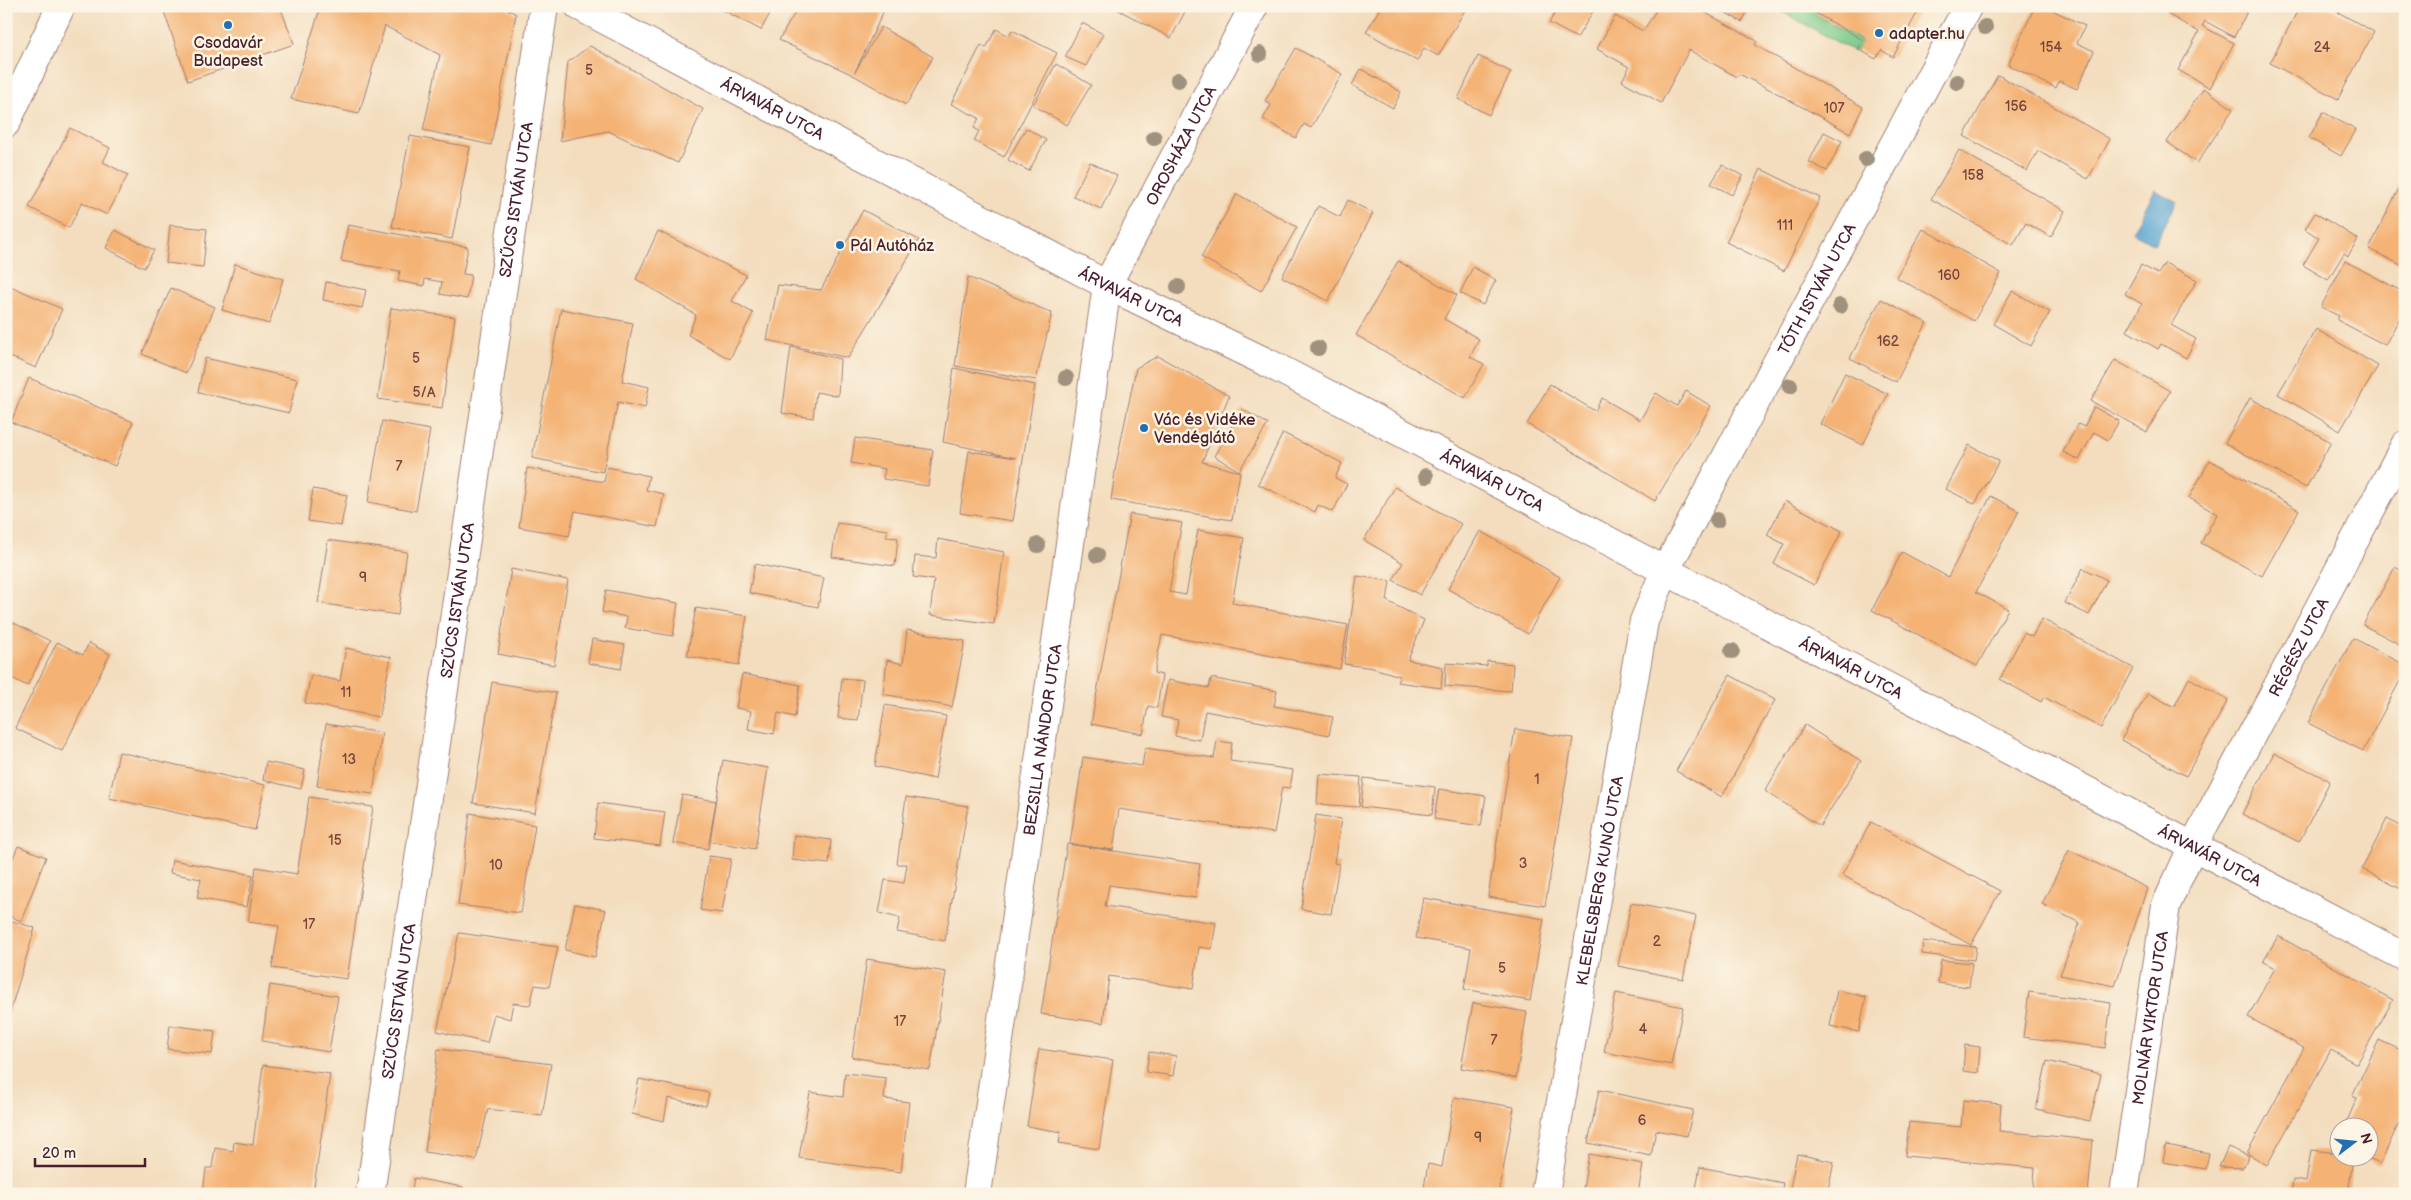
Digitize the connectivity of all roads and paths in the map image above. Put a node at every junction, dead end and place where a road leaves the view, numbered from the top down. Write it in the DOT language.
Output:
graph roads {
  1 [pos="61,6"];
  2 [pos="544,6"];
  3 [pos="578,6"];
  4 [pos="1254,6"];
  5 [pos="1968,6"];
  6 [pos="6,124"];
  7 [pos="1107,285"];
  8 [pos="2405,446"];
  9 [pos="1665,571"];
  10 [pos="2192,848"];
  11 [pos="2405,957"];
  12 [pos="370,1194"];
  13 [pos="977,1194"];
  14 [pos="1545,1194"];
  15 [pos="2124,1194"];
  1 -- 6 [label="street"];
  2 -- 12 [label="street, SZŰCS ISTVÁN UTCA"];
  3 -- 7 [label="street, ÁRVAVÁR UTCA"];
  4 -- 7 [label="street, OROSHÁZA UTCA"];
  5 -- 9 [label="street, TÓTH ISTVÁN UTCA"];
  7 -- 9 [label="street, ÁRVAVÁR UTCA"];
  7 -- 13 [label="street, BEZSILLA NÁNDOR UTCA"];
  8 -- 10 [label="street, RÉGÉSZ UTCA"];
  9 -- 10 [label="street, ÁRVAVÁR UTCA"];
  9 -- 14 [label="street, KLEBELSBERG KUNÓ UTCA"];
  10 -- 11 [label="street, ÁRVAVÁR UTCA"];
  10 -- 15 [label="street, MOLNÁR VIKTOR UTCA"];
}
